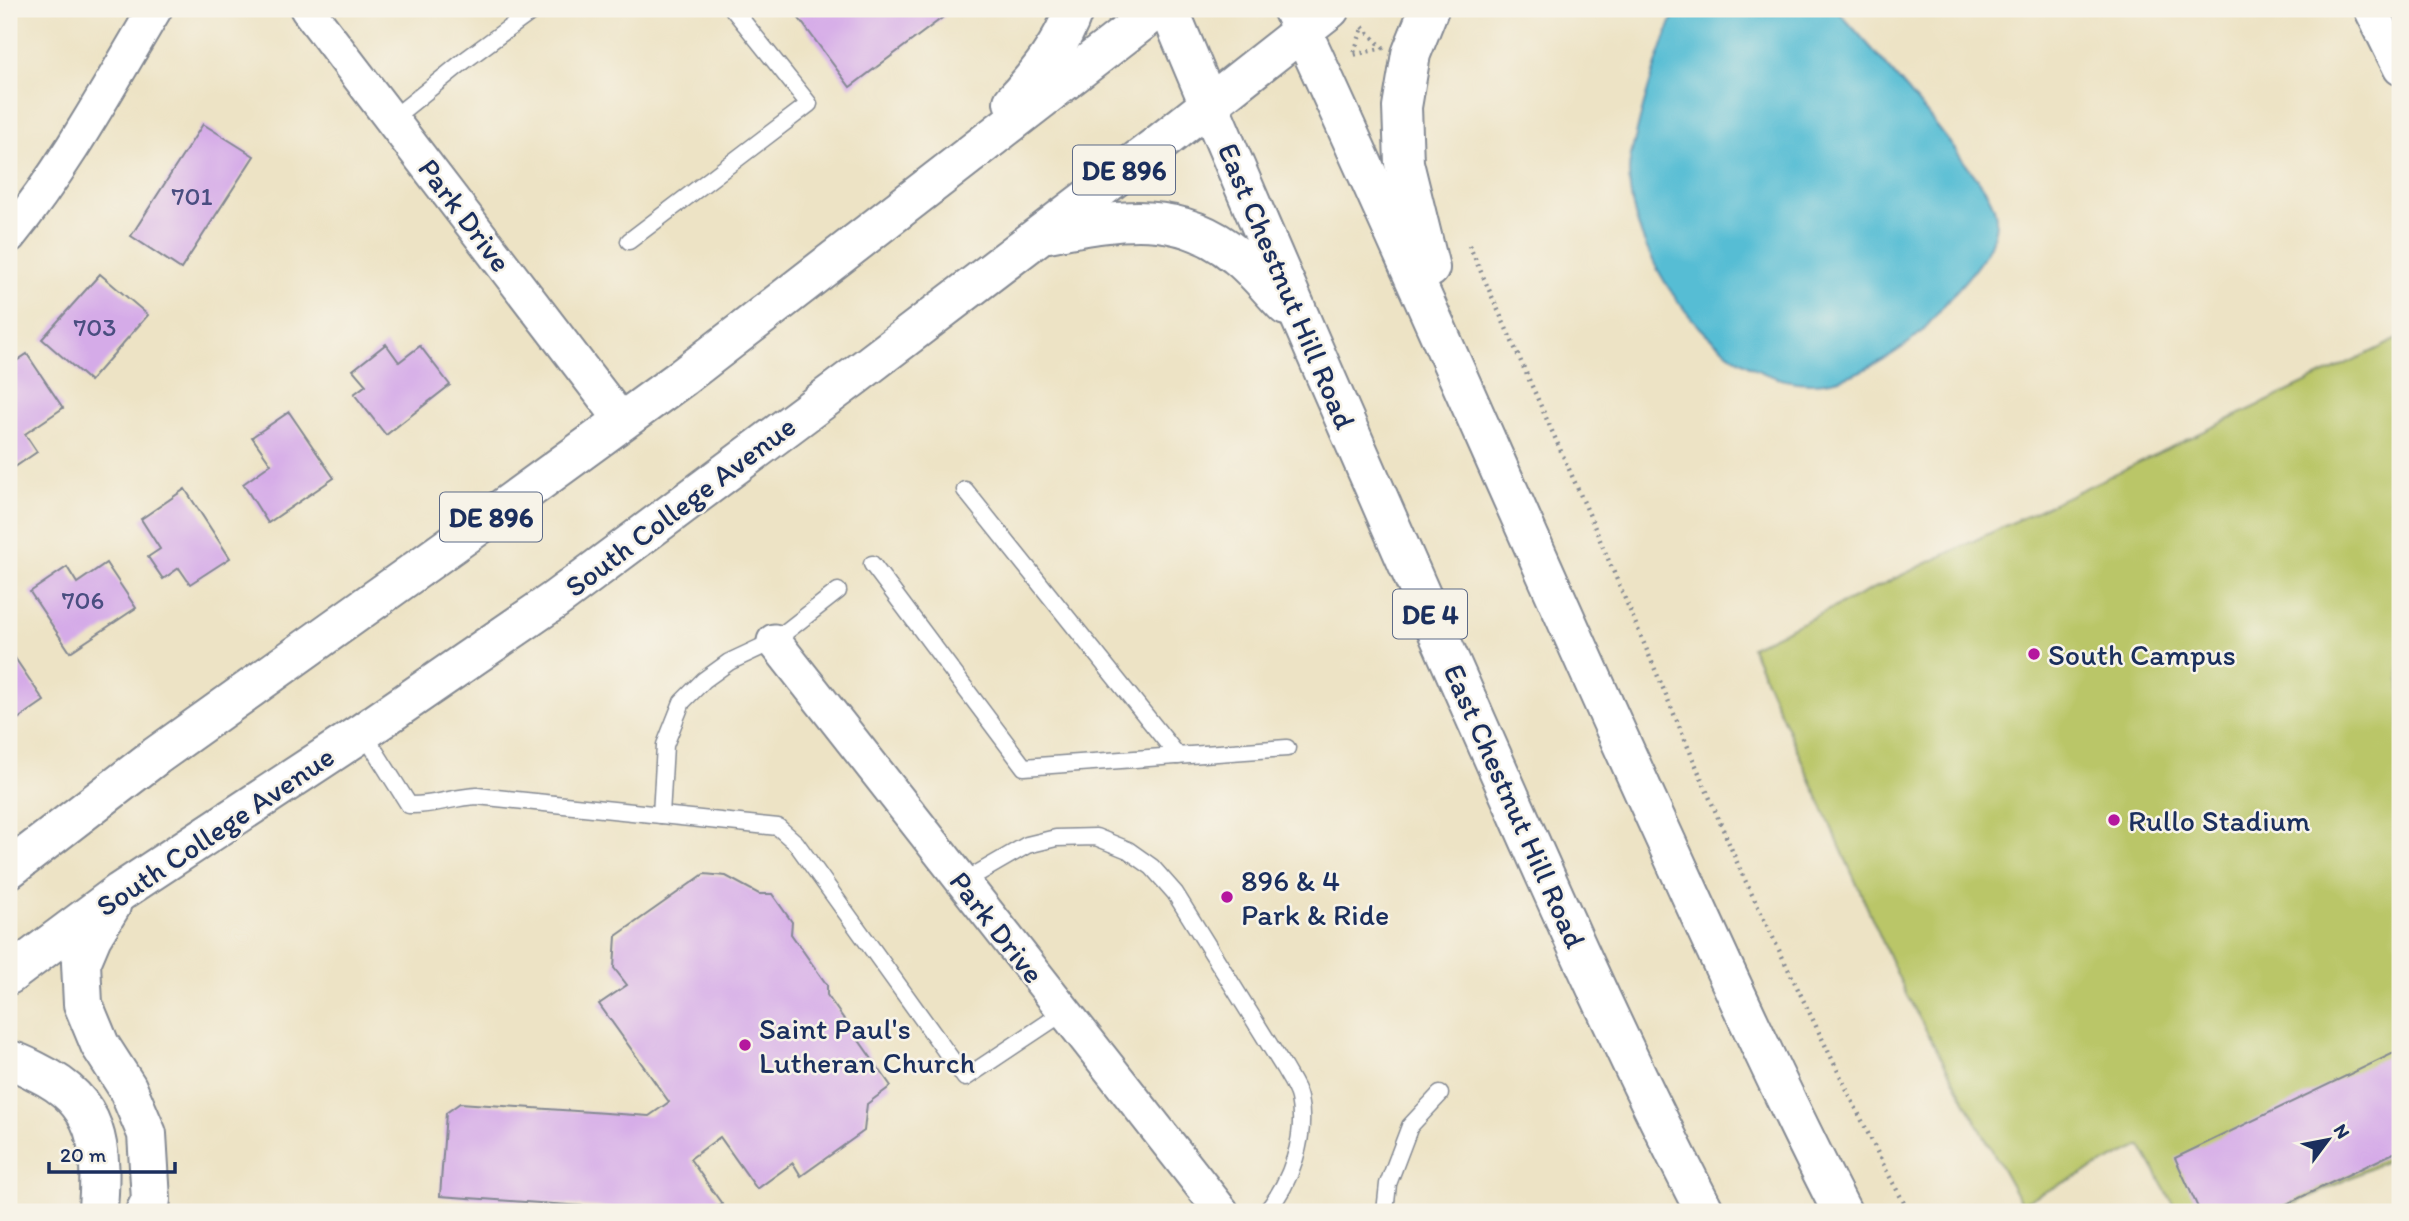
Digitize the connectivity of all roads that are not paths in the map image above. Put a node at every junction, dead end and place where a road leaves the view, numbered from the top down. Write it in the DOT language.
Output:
graph roads {
  1 [pos="155,9"];
  2 [pos="307,9"];
  3 [pos="535,9"];
  4 [pos="733,9"];
  5 [pos="1074,9"];
  6 [pos="1158,9"];
  7 [pos="1169,9"];
  8 [pos="1429,9"];
  9 [pos="2371,9"];
  10 [pos="1308,16"];
  11 [pos="2400,68"];
  12 [pos="1209,105"];
  13 [pos="392,119"];
  14 [pos="966,157"];
  15 [pos="1039,234"];
  16 [pos="9,236"];
  17 [pos="629,241"];
  18 [pos="1303,323"];
  19 [pos="1456,372"];
  20 [pos="622,421"];
  21 [pos="965,490"];
  22 [pos="872,564"];
  23 [pos="838,591"];
  24 [pos="774,641"];
  25 [pos="363,732"];
  26 [pos="1287,748"];
  27 [pos="1178,756"];
  28 [pos="660,815"];
  29 [pos="9,869"];
  30 [pos="962,883"];
  31 [pos="120,892"];
  32 [pos="9,975"];
  33 [pos="1064,1012"];
  34 [pos="9,1060"];
  35 [pos="1440,1094"];
  36 [pos="96,1212"];
  37 [pos="145,1212"];
  38 [pos="1222,1212"];
  39 [pos="1266,1212"];
  40 [pos="1385,1212"];
  41 [pos="1705,1212"];
  42 [pos="1842,1212"];
  1 -- 16 [label="street"];
  2 -- 13 [label="street, Park Drive"];
  3 -- 13 [label="lane"];
  4 -- 17 [label="lane"];
  5 -- 14 [label="main road, DE 896"];
  6 -- 14 [label="main road"];
  7 -- 12 [label="main road, East Chestnut Hill Road / DE 4"];
  8 -- 19 [label="main road"];
  9 -- 11 [label="street"];
  10 -- 12 [label="main road, South College Avenue / DE 896"];
  10 -- 19 [label="main road"];
  12 -- 15 [label="main road, South College Avenue / DE 896"];
  12 -- 18 [label="main road, East Chestnut Hill Road / DE 4"];
  13 -- 20 [label="street, Park Drive"];
  14 -- 20 [label="main road, DE 896"];
  15 -- 18 [label="main road"];
  15 -- 25 [label="main road, South College Avenue / DE 896"];
  18 -- 41 [label="main road, East Chestnut Hill Road / DE 4"];
  19 -- 42 [label="main road"];
  20 -- 29 [label="main road, DE 896"];
  21 -- 27 [label="lane"];
  22 -- 27 [label="lane"];
  23 -- 24 [label="lane"];
  24 -- 28 [label="lane"];
  24 -- 30 [label="street, Park Drive"];
  25 -- 28 [label="lane"];
  25 -- 31 [label="main road, South College Avenue / DE 896"];
  26 -- 27 [label="lane"];
  28 -- 33 [label="lane"];
  30 -- 33 [label="street, Park Drive"];
  30 -- 39 [label="lane"];
  31 -- 32 [label="main road, South College Avenue / DE 896"];
  31 -- 37 [label="main road"];
  33 -- 38 [label="street, Park Drive"];
  34 -- 36 [label="main road"];
  35 -- 40 [label="lane"];
}
